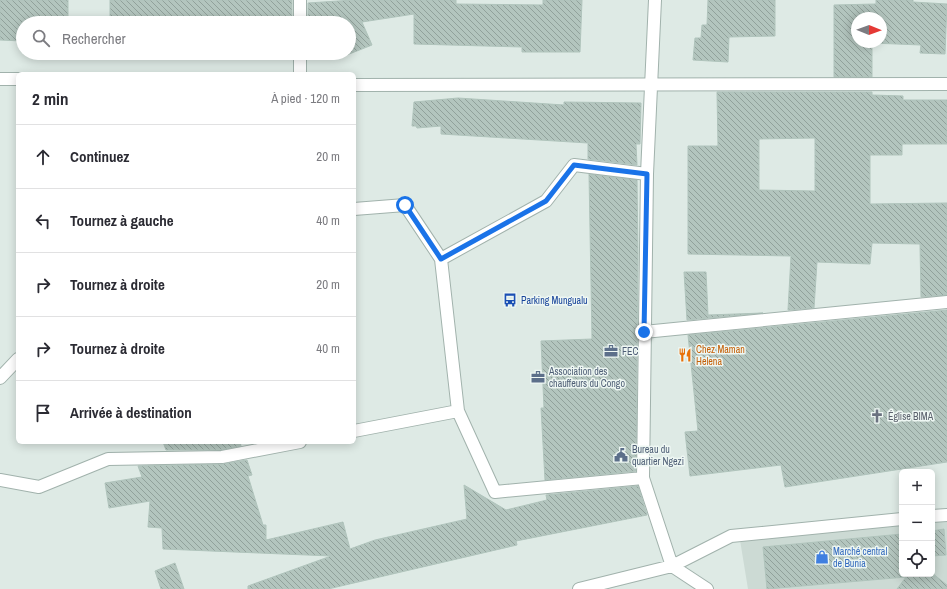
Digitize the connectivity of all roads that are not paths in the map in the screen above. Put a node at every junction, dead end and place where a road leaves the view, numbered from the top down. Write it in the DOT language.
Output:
graph roads {
  1 [pos="300,0"];
  2 [pos="655,0"];
  3 [pos="300,16"];
  4 [pos="300,60"];
  5 [pos="300,72"];
  6 [pos="0,79"];
  7 [pos="16,79"];
  8 [pos="650,84"];
  9 [pos="947,84"];
  10 [pos="356,85"];
  11 [pos="647,174"];
  12 [pos="356,209"];
  13 [pos="441,259"];
  14 [pos="947,302"];
  15 [pos="644,332"];
  16 [pos="16,362"];
  17 [pos="0,378"];
  18 [pos="458,411"];
  19 [pos="356,431"];
  20 [pos="290,444"];
  21 [pos="643,478"];
  22 [pos="0,480"];
  23 [pos="947,515"];
  24 [pos="935,516"];
  25 [pos="899,519"];
  26 [pos="672,566"];
  27 [pos="579,589"];
  28 [pos="706,589"];
  1 -- 3 [label="street"];
  2 -- 8 [label="street"];
  4 -- 5 [label="street"];
  6 -- 7 [label="street"];
  8 -- 9 [label="street"];
  8 -- 10 [label="street"];
  8 -- 11 [label="street"];
  11 -- 13 [label="street"];
  11 -- 15 [label="street"];
  12 -- 13 [label="street"];
  13 -- 18 [label="street"];
  14 -- 15 [label="street"];
  15 -- 21 [label="street"];
  16 -- 17 [label="street"];
  18 -- 19 [label="street"];
  18 -- 21 [label="street"];
  20 -- 22 [label="street"];
  21 -- 26 [label="street"];
  23 -- 24 [label="street"];
  25 -- 26 [label="street"];
  26 -- 27 [label="street"];
  26 -- 28 [label="street"];
}
